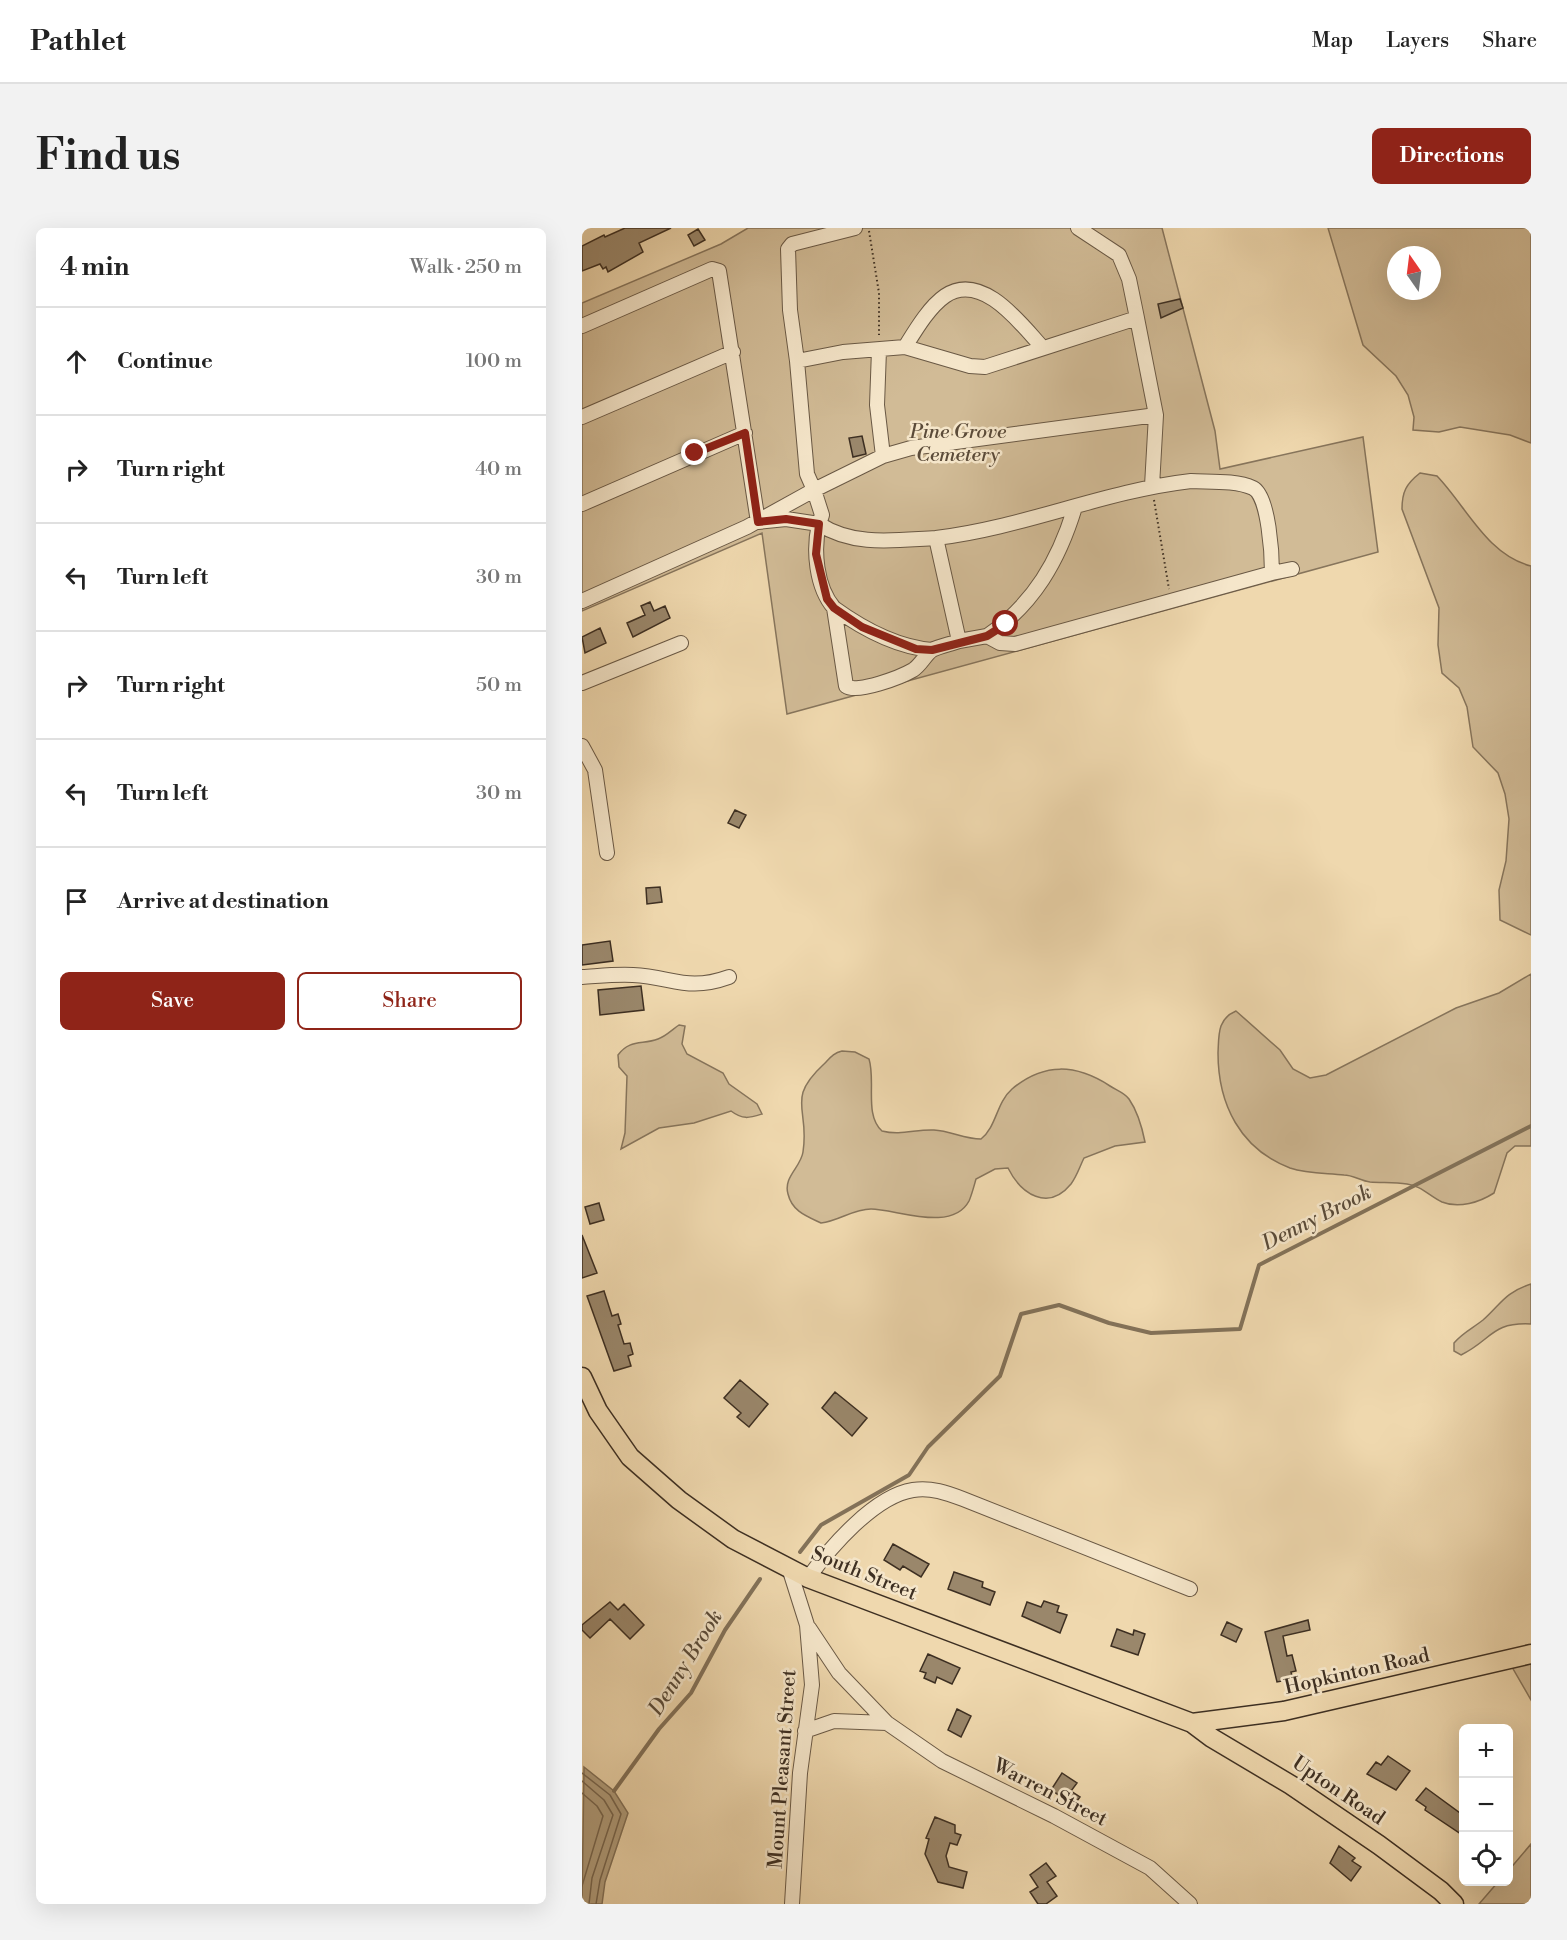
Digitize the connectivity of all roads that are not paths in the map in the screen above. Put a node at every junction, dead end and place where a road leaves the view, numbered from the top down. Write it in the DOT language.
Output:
graph roads {
  1 [pos="855,228"];
  2 [pos="1078,228"];
  3 [pos="1137,318"];
  4 [pos="582,326"];
  5 [pos="905,347"];
  6 [pos="1042,347"];
  7 [pos="879,350"];
  8 [pos="733,352"];
  9 [pos="797,361"];
  10 [pos="1156,415"];
  11 [pos="582,417"];
  12 [pos="745,433"];
  13 [pos="882,456"];
  14 [pos="1152,486"];
  15 [pos="814,490"];
  16 [pos="582,504"];
  17 [pos="1075,507"];
  18 [pos="758,522"];
  19 [pos="819,524"];
  20 [pos="936,538"];
  21 [pos="1292,569"];
  22 [pos="1272,573"];
  23 [pos="582,601"];
  24 [pos="834,608"];
  25 [pos="987,636"];
  26 [pos="959,641"];
  27 [pos="681,643"];
  28 [pos="932,650"];
  29 [pos="582,683"];
  30 [pos="582,746"];
  31 [pos="607,853"];
  32 [pos="582,977"];
  33 [pos="729,977"];
  34 [pos="582,1377"];
  35 [pos="789,1568"];
  36 [pos="808,1578"];
  37 [pos="1190,1589"];
  38 [pos="807,1625"];
  39 [pos="1531,1654"];
  40 [pos="887,1723"];
  41 [pos="1192,1723"];
  42 [pos="805,1731"];
  43 [pos="792,1904"];
  44 [pos="1190,1904"];
  45 [pos="1454,1904"];
  1 -- 9 [label="street"];
  2 -- 3 [label="street"];
  3 -- 6 [label="street"];
  3 -- 10 [label="street"];
  4 -- 8 [label="street"];
  5 -- 6 [label="street"];
  5 -- 6 [label="street"];
  5 -- 7 [label="street"];
  7 -- 9 [label="street"];
  7 -- 13 [label="street"];
  8 -- 11 [label="street"];
  8 -- 12 [label="street"];
  9 -- 15 [label="street"];
  10 -- 13 [label="street"];
  10 -- 14 [label="street"];
  12 -- 16 [label="street"];
  12 -- 18 [label="street"];
  13 -- 15 [label="street"];
  14 -- 17 [label="street"];
  14 -- 22 [label="street"];
  15 -- 18 [label="street"];
  15 -- 19 [label="street"];
  17 -- 20 [label="street"];
  17 -- 25 [label="street"];
  18 -- 19 [label="street"];
  18 -- 23 [label="street"];
  19 -- 20 [label="street"];
  19 -- 24 [label="street"];
  20 -- 26 [label="street"];
  21 -- 22 [label="street"];
  22 -- 25 [label="street"];
  24 -- 28 [label="street"];
  24 -- 28 [label="street"];
  25 -- 26 [label="street"];
  26 -- 28 [label="street"];
  27 -- 29 [label="street"];
  30 -- 31 [label="street"];
  32 -- 33 [label="street"];
  34 -- 35 [label="main road, South Street"];
  35 -- 36 [label="main road, South Street"];
  35 -- 38 [label="street, Mount Pleasant Street"];
  36 -- 37 [label="street"];
  36 -- 41 [label="main road, South Street"];
  38 -- 40 [label="street, Warren Street"];
  38 -- 42 [label="street, Mount Pleasant Street"];
  39 -- 41 [label="main road, Hopkinton Road"];
  40 -- 42 [label="street"];
  40 -- 44 [label="street, Warren Street"];
  41 -- 45 [label="main road, Upton Road"];
  42 -- 43 [label="street, Mount Pleasant Street"];
}
